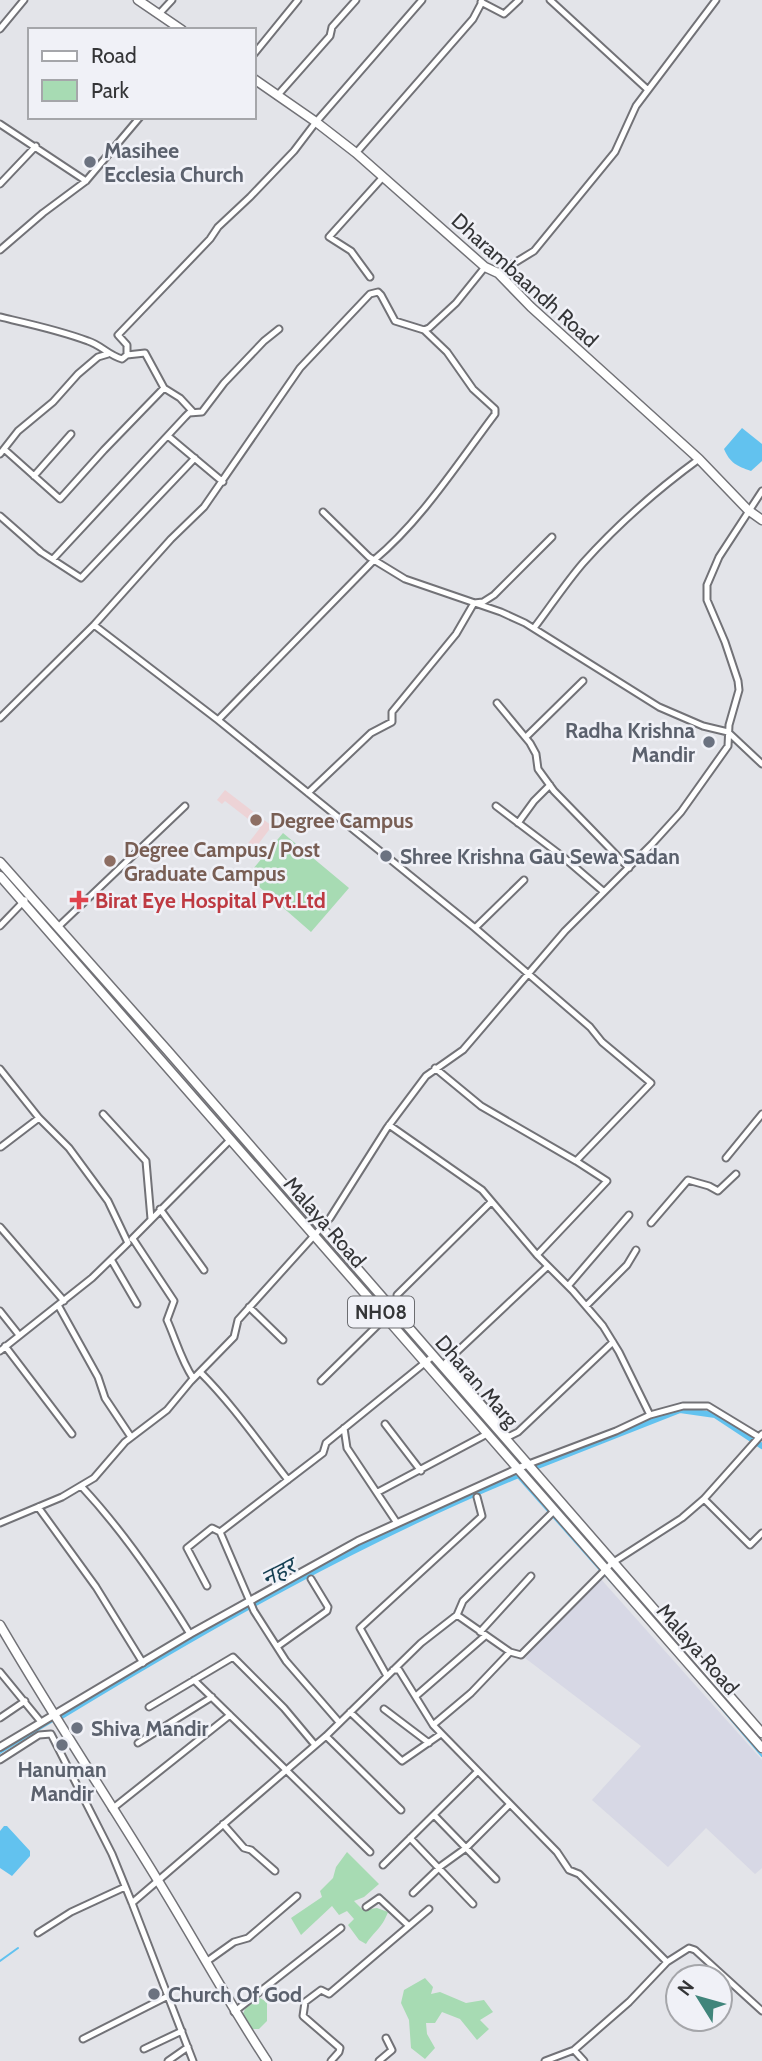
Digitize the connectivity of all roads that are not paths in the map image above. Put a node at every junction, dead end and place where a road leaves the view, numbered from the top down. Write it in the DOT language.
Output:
graph roads {
  1 [pos="24,0"];
  2 [pos="138,0"];
  3 [pos="172,0"];
  4 [pos="298,0"];
  5 [pos="356,0"];
  6 [pos="422,0"];
  7 [pos="519,0"];
  8 [pos="550,0"];
  9 [pos="716,0"];
  10 [pos="480,1"];
  11 [pos="159,14"];
  12 [pos="179,28"];
  13 [pos="0,29"];
  14 [pos="256,52"];
  15 [pos="256,80"];
  16 [pos="648,89"];
  17 [pos="277,96"];
  18 [pos="138,119"];
  19 [pos="316,122"];
  20 [pos="0,124"];
  21 [pos="36,146"];
  22 [pos="356,153"];
  23 [pos="383,177"];
  24 [pos="86,181"];
  25 [pos="0,184"];
  26 [pos="0,250"];
  27 [pos="485,267"];
  28 [pos="498,273"];
  29 [pos="370,277"];
  30 [pos="0,317"];
  31 [pos="279,329"];
  32 [pos="424,330"];
  33 [pos="108,354"];
  34 [pos="127,355"];
  35 [pos="164,388"];
  36 [pos="193,412"];
  37 [pos="71,434"];
  38 [pos="168,436"];
  39 [pos="2,452"];
  40 [pos="195,458"];
  41 [pos="699,459"];
  42 [pos="34,476"];
  43 [pos="223,482"];
  44 [pos="762,491"];
  45 [pos="748,510"];
  46 [pos="323,512"];
  47 [pos="0,516"];
  48 [pos="762,520"];
  49 [pos="552,537"];
  50 [pos="53,559"];
  51 [pos="374,560"];
  52 [pos="474,603"];
  53 [pos="94,625"];
  54 [pos="534,628"];
  55 [pos="583,681"];
  56 [pos="497,704"];
  57 [pos="0,718"];
  58 [pos="218,720"];
  59 [pos="728,732"];
  60 [pos="526,737"];
  61 [pos="762,764"];
  62 [pos="550,785"];
  63 [pos="309,793"];
  64 [pos="185,806"];
  65 [pos="496,806"];
  66 [pos="518,823"];
  67 [pos="0,862"];
  68 [pos="629,868"];
  69 [pos="0,876"];
  70 [pos="524,880"];
  71 [pos="604,892"];
  72 [pos="26,899"];
  73 [pos="0,926"];
  74 [pos="58,927"];
  75 [pos="475,928"];
  76 [pos="527,972"];
  77 [pos="435,1068"];
  78 [pos="0,1069"];
  79 [pos="103,1114"];
  80 [pos="762,1114"];
  81 [pos="225,1117"];
  82 [pos="38,1118"];
  83 [pos="218,1124"];
  84 [pos="389,1125"];
  85 [pos="231,1139"];
  86 [pos="1,1147"];
  87 [pos="726,1158"];
  88 [pos="576,1161"];
  89 [pos="736,1174"];
  90 [pos="491,1202"];
  91 [pos="160,1209"];
  92 [pos="629,1215"];
  93 [pos="151,1219"];
  94 [pos="651,1223"];
  95 [pos="0,1227"];
  96 [pos="317,1231"];
  97 [pos="131,1241"];
  98 [pos="636,1250"];
  99 [pos="537,1255"];
  100 [pos="112,1261"];
  101 [pos="548,1266"];
  102 [pos="204,1270"];
  103 [pos="568,1286"];
  104 [pos="397,1295"];
  105 [pos="64,1301"];
  106 [pos="137,1304"];
  107 [pos="58,1305"];
  108 [pos="586,1306"];
  109 [pos="249,1307"];
  110 [pos="0,1311"];
  111 [pos="385,1318"];
  112 [pos="19,1335"];
  113 [pos="283,1340"];
  114 [pos="613,1342"];
  115 [pos="3,1349"];
  116 [pos="432,1357"];
  117 [pos="425,1363"];
  118 [pos="200,1372"];
  119 [pos="193,1378"];
  120 [pos="321,1381"];
  121 [pos="650,1415"];
  122 [pos="385,1424"];
  123 [pos="344,1428"];
  124 [pos="72,1434"];
  125 [pos="486,1434"];
  126 [pos="131,1437"];
  127 [pos="759,1438"];
  128 [pos="526,1465"];
  129 [pos="517,1469"];
  130 [pos="421,1471"];
  131 [pos="288,1480"];
  132 [pos="82,1487"];
  133 [pos="378,1492"];
  134 [pos="477,1497"];
  135 [pos="704,1499"];
  136 [pos="38,1507"];
  137 [pos="554,1511"];
  138 [pos="0,1522"];
  139 [pos="397,1523"];
  140 [pos="220,1532"];
  141 [pos="762,1533"];
  142 [pos="612,1563"];
  143 [pos="605,1570"];
  144 [pos="531,1576"];
  145 [pos="310,1578"];
  146 [pos="207,1586"];
  147 [pos="249,1600"];
  148 [pos="457,1615"];
  149 [pos="0,1625"];
  150 [pos="190,1634"];
  151 [pos="483,1634"];
  152 [pos="278,1646"];
  153 [pos="510,1652"];
  154 [pos="143,1664"];
  155 [pos="393,1670"];
  156 [pos="0,1672"];
  157 [pos="387,1676"];
  158 [pos="194,1680"];
  159 [pos="416,1696"];
  160 [pos="212,1698"];
  161 [pos="25,1701"];
  162 [pos="149,1707"];
  163 [pos="384,1709"];
  164 [pos="350,1712"];
  165 [pos="53,1714"];
  166 [pos="230,1715"];
  167 [pos="0,1718"];
  168 [pos="41,1722"];
  169 [pos="339,1723"];
  170 [pos="433,1725"];
  171 [pos="762,1733"];
  172 [pos="441,1734"];
  173 [pos="326,1736"];
  174 [pos="138,1743"];
  175 [pos="429,1744"];
  176 [pos="314,1745"];
  177 [pos="0,1747"];
  178 [pos="762,1748"];
  179 [pos="0,1760"];
  180 [pos="286,1771"];
  181 [pos="477,1772"];
  182 [pos="509,1805"];
  183 [pos="112,1809"];
  184 [pos="401,1810"];
  185 [pos="435,1816"];
  186 [pos="223,1824"];
  187 [pos="410,1838"];
  188 [pos="466,1848"];
  189 [pos="370,1853"];
  190 [pos="383,1865"];
  191 [pos="439,1868"];
  192 [pos="275,1871"];
  193 [pos="496,1879"];
  194 [pos="158,1880"];
  195 [pos="125,1887"];
  196 [pos="413,1893"];
  197 [pos="297,1896"];
  198 [pos="132,1903"];
  199 [pos="473,1904"];
  200 [pos="366,1907"];
  201 [pos="429,1909"];
  202 [pos="409,1926"];
  203 [pos="341,1928"];
  204 [pos="38,1933"];
  205 [pos="206,1962"];
  206 [pos="667,1962"];
  207 [pos="168,1996"];
  208 [pos="762,2011"];
  209 [pos="234,2012"];
  210 [pos="181,2031"];
  211 [pos="386,2038"];
  212 [pos="83,2039"];
  213 [pos="188,2047"];
  214 [pos="144,2049"];
  215 [pos="574,2050"];
  216 [pos="168,2061"];
  217 [pos="193,2061"];
  218 [pos="267,2061"];
  219 [pos="331,2061"];
  220 [pos="379,2061"];
  221 [pos="545,2061"];
  222 [pos="584,2061"];
  1 -- 13 [label="street"];
  2 -- 11 [label="main road"];
  3 -- 11 [label="street"];
  4 -- 14 [label="street"];
  5 -- 17 [label="street"];
  6 -- 19 [label="street"];
  7 -- 10 [label="street"];
  8 -- 16 [label="street"];
  9 -- 16 [label="street"];
  10 -- 22 [label="street"];
  11 -- 12 [label="main road"];
  15 -- 17 [label="main road, Dharambaandh Road"];
  16 -- 28 [label="street"];
  17 -- 19 [label="main road, Dharambaandh Road"];
  18 -- 24 [label="street"];
  19 -- 22 [label="main road, Dharambaandh Road"];
  19 -- 34 [label="street"];
  20 -- 21 [label="street"];
  21 -- 24 [label="street"];
  21 -- 25 [label="street"];
  22 -- 23 [label="main road, Dharambaandh Road"];
  23 -- 27 [label="main road, Dharambaandh Road"];
  23 -- 29 [label="street"];
  24 -- 26 [label="street"];
  27 -- 28 [label="main road, Dharambaandh Road"];
  27 -- 32 [label="street"];
  28 -- 41 [label="main road, Dharambaandh Road"];
  30 -- 33 [label="street"];
  31 -- 36 [label="street"];
  32 -- 43 [label="street"];
  32 -- 51 [label="street"];
  33 -- 34 [label="street"];
  33 -- 39 [label="street"];
  34 -- 35 [label="street"];
  35 -- 36 [label="street"];
  35 -- 42 [label="street"];
  36 -- 38 [label="street"];
  37 -- 42 [label="street"];
  38 -- 40 [label="street"];
  38 -- 50 [label="street"];
  39 -- 42 [label="street"];
  40 -- 43 [label="street"];
  40 -- 50 [label="street"];
  41 -- 45 [label="main road, Dharambaandh Road"];
  41 -- 54 [label="street"];
  43 -- 53 [label="street"];
  44 -- 45 [label="street"];
  45 -- 48 [label="main road, Dharambaandh Road"];
  45 -- 59 [label="street"];
  46 -- 51 [label="street"];
  47 -- 50 [label="street"];
  49 -- 52 [label="street"];
  51 -- 52 [label="street"];
  51 -- 58 [label="street"];
  52 -- 54 [label="street"];
  52 -- 63 [label="street"];
  53 -- 57 [label="street"];
  53 -- 58 [label="street"];
  54 -- 59 [label="street"];
  55 -- 60 [label="street"];
  56 -- 60 [label="street"];
  58 -- 63 [label="street"];
  59 -- 61 [label="street"];
  59 -- 68 [label="street"];
  60 -- 62 [label="street"];
  62 -- 66 [label="street"];
  62 -- 68 [label="street"];
  63 -- 75 [label="street"];
  64 -- 74 [label="street"];
  65 -- 66 [label="street"];
  66 -- 71 [label="street"];
  67 -- 72 [label="main road, Dharan Marg / NH08"];
  68 -- 71 [label="street"];
  69 -- 72 [label="main road, Malaya Road / NH08"];
  70 -- 75 [label="street"];
  71 -- 76 [label="street"];
  72 -- 73 [label="street"];
  72 -- 74 [label="main road, Dharan Marg / NH08"];
  72 -- 83 [label="main road, Malaya Road / NH08"];
  74 -- 81 [label="main road, Dharan Marg / NH08"];
  75 -- 76 [label="street"];
  76 -- 77 [label="street"];
  76 -- 88 [label="street"];
  77 -- 84 [label="street"];
  77 -- 88 [label="street"];
  78 -- 82 [label="street"];
  79 -- 93 [label="street"];
  80 -- 87 [label="street"];
  81 -- 83 [label="main road"];
  81 -- 96 [label="main road, Dharan Marg / NH08"];
  82 -- 86 [label="street"];
  82 -- 97 [label="street"];
  83 -- 85 [label="main road, Malaya Road / NH08"];
  84 -- 90 [label="street"];
  84 -- 96 [label="street"];
  85 -- 91 [label="street"];
  85 -- 96 [label="main road, Malaya Road / NH08"];
  88 -- 99 [label="street"];
  89 -- 94 [label="street"];
  90 -- 99 [label="street"];
  90 -- 104 [label="street"];
  91 -- 93 [label="street"];
  91 -- 102 [label="street"];
  92 -- 103 [label="street"];
  93 -- 97 [label="street"];
  95 -- 105 [label="street"];
  96 -- 109 [label="street"];
  96 -- 111 [label="main road, Malaya Road / NH08"];
  96 -- 116 [label="main road, Dharan Marg / NH08"];
  97 -- 100 [label="street"];
  97 -- 119 [label="street"];
  98 -- 108 [label="street"];
  99 -- 101 [label="street"];
  100 -- 105 [label="street"];
  100 -- 106 [label="street"];
  101 -- 103 [label="street"];
  101 -- 114 [label="street"];
  103 -- 108 [label="street"];
  105 -- 107 [label="street"];
  107 -- 112 [label="street"];
  107 -- 126 [label="street"];
  108 -- 114 [label="street"];
  109 -- 113 [label="street"];
  109 -- 118 [label="street"];
  110 -- 112 [label="street"];
  111 -- 117 [label="main road, Malaya Road / NH08"];
  111 -- 120 [label="street"];
  112 -- 115 [label="street"];
  114 -- 121 [label="street"];
  115 -- 124 [label="street"];
  116 -- 117 [label="street"];
  116 -- 128 [label="main road, Dharan Marg / NH08"];
  117 -- 123 [label="street"];
  117 -- 125 [label="main road, Malaya Road / NH08"];
  118 -- 119 [label="street"];
  118 -- 131 [label="street"];
  119 -- 126 [label="street"];
  121 -- 127 [label="street"];
  121 -- 128 [label="street"];
  122 -- 130 [label="street"];
  123 -- 131 [label="street"];
  123 -- 133 [label="street"];
  125 -- 129 [label="main road, Malaya Road / NH08"];
  125 -- 130 [label="street"];
  126 -- 132 [label="street"];
  127 -- 135 [label="street"];
  128 -- 129 [label="street"];
  128 -- 142 [label="main road, Dharan Marg / NH08"];
  129 -- 137 [label="main road, Malaya Road / NH08"];
  129 -- 139 [label="street"];
  130 -- 133 [label="street"];
  131 -- 140 [label="street"];
  132 -- 136 [label="street"];
  132 -- 150 [label="street"];
  133 -- 139 [label="street"];
  134 -- 157 [label="street"];
  135 -- 141 [label="street"];
  135 -- 142 [label="street"];
  136 -- 138 [label="street"];
  136 -- 154 [label="street"];
  137 -- 143 [label="main road, Malaya Road / NH08"];
  137 -- 148 [label="street"];
  139 -- 147 [label="street"];
  140 -- 146 [label="street"];
  140 -- 147 [label="street"];
  142 -- 143 [label="street"];
  142 -- 171 [label="main road, Dharan Marg / NH08"];
  143 -- 153 [label="street"];
  143 -- 178 [label="main road, Malaya Road / NH08"];
  144 -- 151 [label="street"];
  145 -- 152 [label="street"];
  147 -- 150 [label="street"];
  147 -- 152 [label="street"];
  148 -- 151 [label="street"];
  148 -- 155 [label="street"];
  149 -- 165 [label="main road"];
  150 -- 154 [label="street"];
  151 -- 153 [label="street"];
  151 -- 159 [label="street"];
  152 -- 169 [label="street"];
  153 -- 170 [label="street"];
  154 -- 165 [label="street"];
  155 -- 157 [label="street"];
  155 -- 159 [label="street"];
  156 -- 161 [label="street"];
  157 -- 164 [label="street"];
  158 -- 160 [label="street"];
  158 -- 162 [label="street"];
  158 -- 176 [label="street"];
  159 -- 170 [label="street"];
  160 -- 166 [label="street"];
  160 -- 174 [label="street"];
  161 -- 167 [label="street"];
  161 -- 168 [label="street"];
  163 -- 175 [label="street"];
  164 -- 169 [label="street"];
  164 -- 175 [label="street"];
  165 -- 168 [label="street"];
  165 -- 183 [label="main road"];
  166 -- 180 [label="street"];
  166 -- 183 [label="street"];
  168 -- 177 [label="street"];
  169 -- 173 [label="street"];
  170 -- 172 [label="street"];
  172 -- 175 [label="street"];
  172 -- 181 [label="street"];
  173 -- 176 [label="street"];
  173 -- 184 [label="street"];
  176 -- 180 [label="street"];
  179 -- 195 [label="street"];
  180 -- 186 [label="street"];
  180 -- 189 [label="street"];
  181 -- 182 [label="street"];
  181 -- 185 [label="street"];
  182 -- 188 [label="street"];
  182 -- 206 [label="street"];
  183 -- 194 [label="main road"];
  185 -- 187 [label="street"];
  185 -- 188 [label="street"];
  186 -- 192 [label="street"];
  186 -- 194 [label="street"];
  187 -- 190 [label="street"];
  187 -- 191 [label="street"];
  188 -- 191 [label="street"];
  188 -- 193 [label="street"];
  191 -- 196 [label="street"];
  191 -- 199 [label="street"];
  194 -- 198 [label="street"];
  194 -- 205 [label="main road"];
  195 -- 198 [label="street"];
  195 -- 204 [label="street"];
  197 -- 205 [label="street"];
  198 -- 207 [label="street"];
  200 -- 202 [label="street"];
  201 -- 202 [label="street"];
  202 -- 219 [label="street"];
  203 -- 209 [label="street"];
  205 -- 209 [label="main road"];
  206 -- 208 [label="street"];
  206 -- 215 [label="street"];
  207 -- 210 [label="street"];
  207 -- 212 [label="street"];
  209 -- 218 [label="main road"];
  210 -- 213 [label="street"];
  210 -- 214 [label="street"];
  211 -- 220 [label="street"];
  213 -- 216 [label="street"];
  213 -- 217 [label="street"];
  215 -- 221 [label="street"];
  215 -- 222 [label="street"];
}
